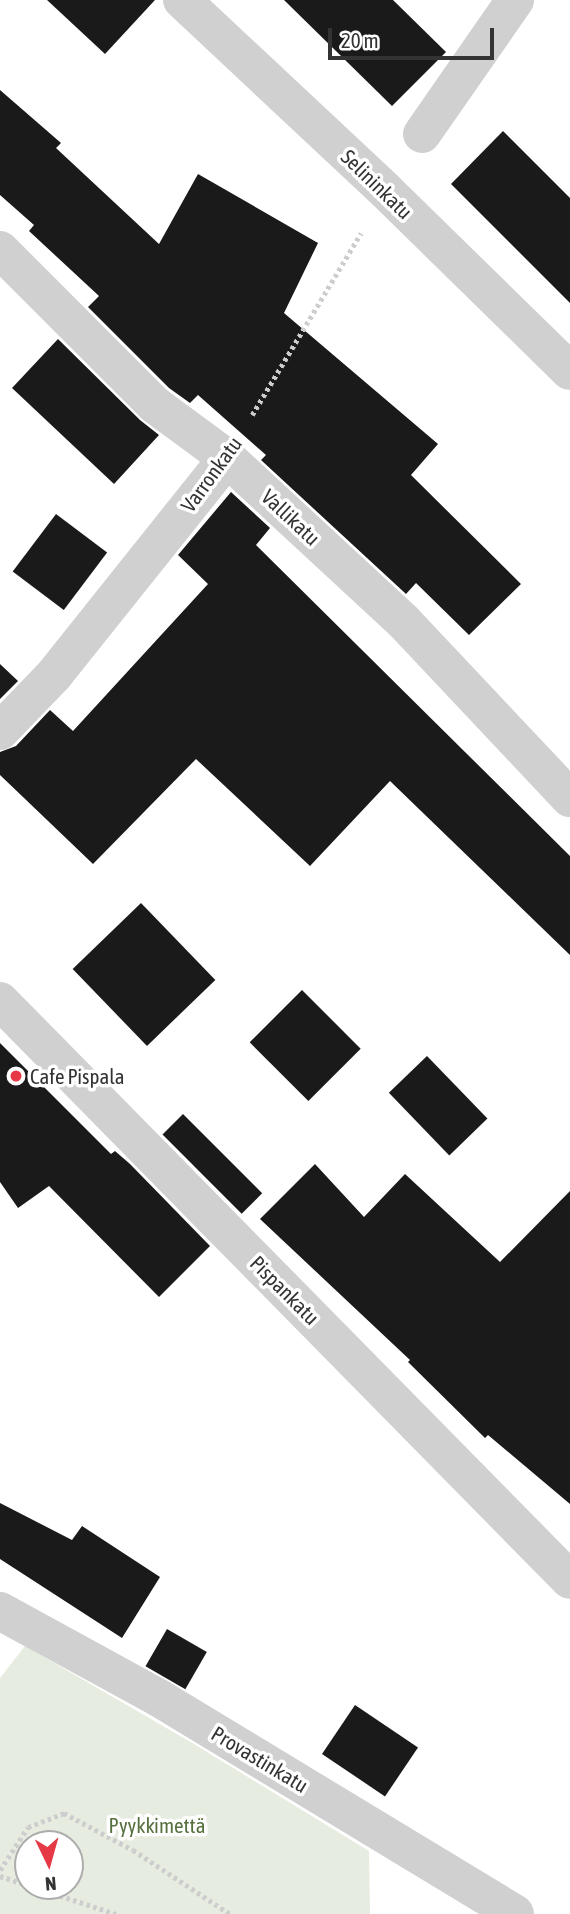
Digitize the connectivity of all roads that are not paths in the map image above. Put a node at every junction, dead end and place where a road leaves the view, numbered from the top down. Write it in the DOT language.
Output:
graph roads {
  1 [pos="182,0"];
  2 [pos="516,0"];
  3 [pos="422,134"];
  4 [pos="0,250"];
  5 [pos="570,371"];
  6 [pos="227,458"];
  7 [pos="0,730"];
  8 [pos="570,798"];
  9 [pos="0,1001"];
  10 [pos="570,1580"];
  11 [pos="0,1611"];
  12 [pos="516,1914"];
  1 -- 5 [label="street, Selininkatu"];
  2 -- 3 [label="street"];
  4 -- 6 [label="street, Vallikatu"];
  6 -- 7 [label="street, Varronkatu"];
  6 -- 8 [label="street, Vallikatu"];
  9 -- 10 [label="street, Pispankatu"];
  11 -- 12 [label="street, Provastinkatu"];
}
